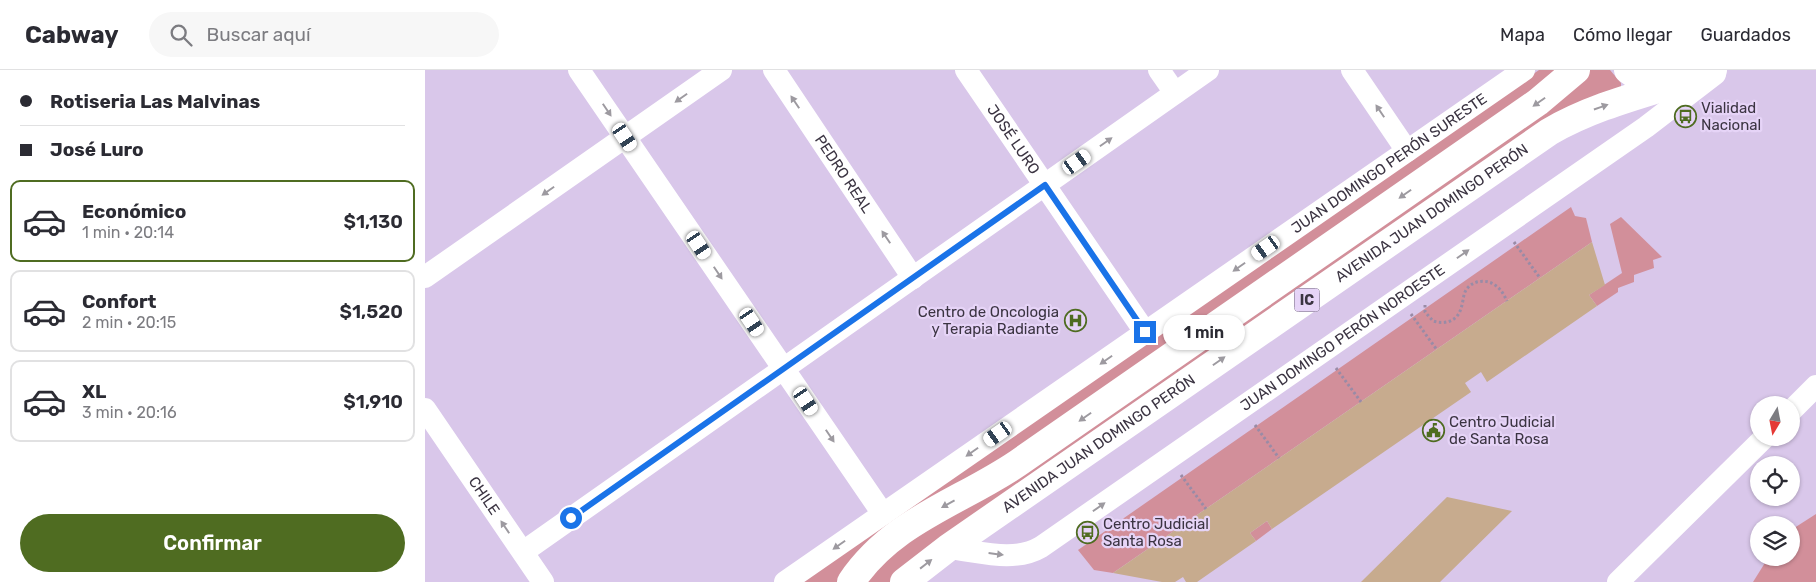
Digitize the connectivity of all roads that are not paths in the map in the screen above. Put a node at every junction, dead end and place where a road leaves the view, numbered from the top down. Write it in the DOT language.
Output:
graph roads {
  1 [pos="579,70"];
  2 [pos="721,70"];
  3 [pos="774,70"];
  4 [pos="966,70"];
  5 [pos="1159,70"];
  6 [pos="1208,70"];
  7 [pos="1352,70"];
  8 [pos="1524,70"];
  9 [pos="1576,70"];
  10 [pos="1628,70"];
  11 [pos="1713,70"];
  12 [pos="1719,70"];
  13 [pos="1681,82"];
  14 [pos="1175,94"];
  15 [pos="625,137"];
  16 [pos="1407,151"];
  17 [pos="1045,185"];
  18 [pos="425,277"];
  19 [pos="913,278"];
  20 [pos="1145,332"];
  21 [pos="784,369"];
  22 [pos="1816,386"];
  23 [pos="1800,402"];
  24 [pos="425,409"];
  25 [pos="1756,446"];
  26 [pos="883,514"];
  27 [pos="948,548"];
  28 [pos="523,552"];
  29 [pos="543,582"];
  30 [pos="785,582"];
  31 [pos="851,582"];
  32 [pos="904,582"];
  33 [pos="1618,582"];
  1 -- 15 [label="street, one-way"];
  2 -- 15 [label="street, one-way"];
  19 -- 3 [label="street, PEDRO REAL, one-way"];
  4 -- 17 [label="street, JOSÉ LURO"];
  5 -- 14 [label="street"];
  6 -- 14 [label="street"];
  16 -- 7 [label="street, one-way"];
  8 -- 16 [label="street, JUAN DOMINGO PERÓN SURESTE"];
  9 -- 31 [label="main road, AVENIDA JUAN DOMINGO PERÓN / IC, one-way"];
  10 -- 13 [label="main road, IC"];
  11 -- 13 [label="main road, IC"];
  27 -- 12 [label="street, JUAN DOMINGO PERÓN NOROESTE, one-way"];
  27 -- 13 [label="main road, AVENIDA JUAN DOMINGO PERÓN / IC, one-way"];
  17 -- 14 [label="street, one-way"];
  15 -- 18 [label="street, one-way"];
  15 -- 21 [label="street, one-way"];
  16 -- 20 [label="street, JUAN DOMINGO PERÓN SURESTE, one-way"];
  17 -- 19 [label="street"];
  17 -- 20 [label="street, JOSÉ LURO"];
  19 -- 21 [label="street"];
  20 -- 26 [label="street, JUAN DOMINGO PERÓN SURESTE, one-way"];
  21 -- 26 [label="street, one-way"];
  21 -- 28 [label="street"];
  22 -- 23 [label="street"];
  28 -- 24 [label="street, CHILE, one-way"];
  25 -- 33 [label="street"];
  26 -- 30 [label="street, JUAN DOMINGO PERÓN SURESTE, one-way"];
  32 -- 27 [label="main road, AVENIDA JUAN DOMINGO PERÓN / IC, one-way"];
  28 -- 29 [label="street, CHILE"];
}
